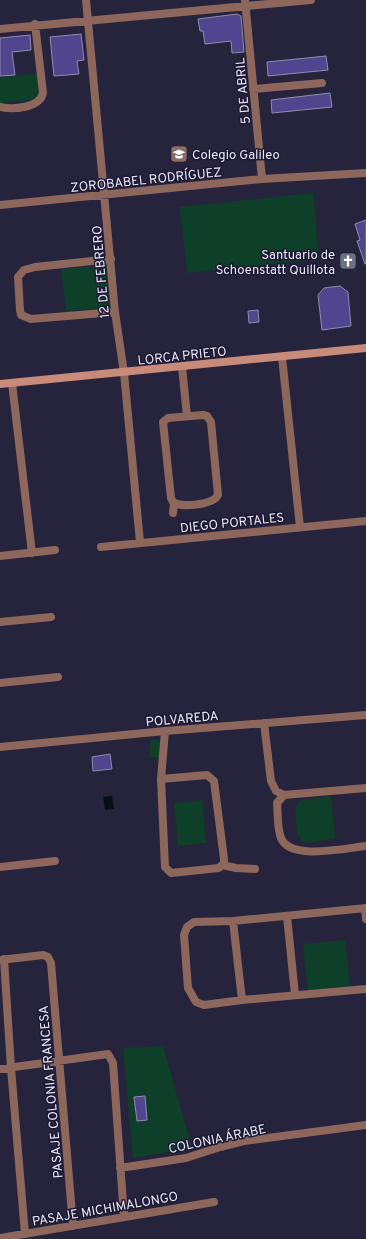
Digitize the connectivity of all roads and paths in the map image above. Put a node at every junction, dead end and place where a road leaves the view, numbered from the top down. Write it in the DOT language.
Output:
graph roads {
  1 [pos="86,0"];
  2 [pos="311,0"];
  3 [pos="245,3"];
  4 [pos="88,20"];
  5 [pos="35,24"];
  6 [pos="0,29"];
  7 [pos="322,83"];
  8 [pos="253,89"];
  9 [pos="0,107"];
  10 [pos="366,173"];
  11 [pos="262,179"];
  12 [pos="105,195"];
  13 [pos="0,205"];
  14 [pos="111,259"];
  15 [pos="115,312"];
  16 [pos="366,348"];
  17 [pos="282,357"];
  18 [pos="182,367"];
  19 [pos="124,373"];
  20 [pos="12,383"];
  21 [pos="0,384"];
  22 [pos="187,416"];
  23 [pos="174,503"];
  24 [pos="173,513"];
  25 [pos="366,521"];
  26 [pos="300,527"];
  27 [pos="140,542"];
  28 [pos="101,547"];
  29 [pos="55,550"];
  30 [pos="32,553"];
  31 [pos="0,556"];
  32 [pos="51,616"];
  33 [pos="0,622"];
  34 [pos="58,677"];
  35 [pos="0,683"];
  36 [pos="366,715"];
  37 [pos="264,723"];
  38 [pos="165,731"];
  39 [pos="0,747"];
  40 [pos="161,779"];
  41 [pos="366,788"];
  42 [pos="284,795"];
  43 [pos="366,846"];
  44 [pos="55,861"];
  45 [pos="222,865"];
  46 [pos="0,867"];
  47 [pos="255,868"];
  48 [pos="366,908"];
  49 [pos="287,916"];
  50 [pos="366,919"];
  51 [pos="233,921"];
  52 [pos="2,960"];
  53 [pos="366,989"];
  54 [pos="295,996"];
  55 [pos="242,1000"];
  56 [pos="60,1061"];
  57 [pos="11,1068"];
  58 [pos="0,1069"];
  59 [pos="366,1125"];
  60 [pos="120,1168"];
  61 [pos="214,1202"];
  62 [pos="124,1217"];
  63 [pos="73,1226"];
  64 [pos="25,1234"];
  65 [pos="0,1238"];
  1 -- 4 [label="street, 12 DE FEBRERO"];
  2 -- 3 [label="street"];
  3 -- 4 [label="street"];
  3 -- 8 [label="street, 5 DE ABRIL"];
  4 -- 5 [label="street"];
  4 -- 12 [label="street, 12 DE FEBRERO"];
  5 -- 6 [label="street"];
  5 -- 9 [label="street"];
  7 -- 8 [label="street"];
  8 -- 11 [label="street, 5 DE ABRIL"];
  10 -- 11 [label="street, ZOROBABEL RODRÍGUEZ"];
  11 -- 12 [label="street, ZOROBABEL RODRÍGUEZ"];
  12 -- 13 [label="street, ZOROBABEL RODRÍGUEZ"];
  12 -- 14 [label="street, 12 DE FEBRERO"];
  14 -- 15 [label="street, 12 DE FEBRERO"];
  14 -- 15 [label="street"];
  15 -- 19 [label="street, 12 DE FEBRERO"];
  16 -- 17 [label="main road, LORCA PRIETO"];
  17 -- 18 [label="main road, LORCA PRIETO"];
  17 -- 26 [label="street"];
  18 -- 19 [label="main road, LORCA PRIETO"];
  18 -- 22 [label="street"];
  19 -- 20 [label="main road, LORCA PRIETO"];
  19 -- 27 [label="street, 12 DE FEBRERO"];
  20 -- 21 [label="main road, LORCA PRIETO"];
  20 -- 30 [label="street"];
  22 -- 23 [label="street"];
  22 -- 23 [label="street"];
  23 -- 24 [label="street"];
  25 -- 26 [label="street, DIEGO PORTALES"];
  26 -- 27 [label="street, DIEGO PORTALES"];
  27 -- 28 [label="street, DIEGO PORTALES"];
  29 -- 30 [label="street"];
  30 -- 31 [label="street"];
  32 -- 33 [label="street"];
  34 -- 35 [label="street"];
  36 -- 37 [label="street, POLVAREDA"];
  37 -- 38 [label="street, POLVAREDA"];
  37 -- 42 [label="street"];
  38 -- 39 [label="street, POLVAREDA"];
  38 -- 40 [label="street"];
  40 -- 45 [label="street"];
  40 -- 45 [label="street"];
  41 -- 42 [label="street"];
  42 -- 43 [label="street"];
  44 -- 46 [label="street"];
  45 -- 47 [label="street"];
  48 -- 49 [label="street"];
  48 -- 50 [label="street"];
  49 -- 51 [label="street"];
  49 -- 54 [label="street"];
  51 -- 55 [label="street"];
  51 -- 55 [label="street"];
  52 -- 56 [label="street, PASAJE COLONIA FRANCESA"];
  52 -- 57 [label="street"];
  53 -- 54 [label="street"];
  54 -- 55 [label="street"];
  56 -- 57 [label="street"];
  56 -- 60 [label="street"];
  56 -- 63 [label="street, PASAJE COLONIA FRANCESA"];
  57 -- 58 [label="street"];
  57 -- 64 [label="street"];
  59 -- 60 [label="street, COLONIA ÁRABE"];
  60 -- 62 [label="street"];
  61 -- 62 [label="street, PASAJE MICHIMALONGO"];
  62 -- 63 [label="street, PASAJE MICHIMALONGO"];
  63 -- 64 [label="street, PASAJE MICHIMALONGO"];
  64 -- 65 [label="street, PASAJE MICHIMALONGO"];
}
